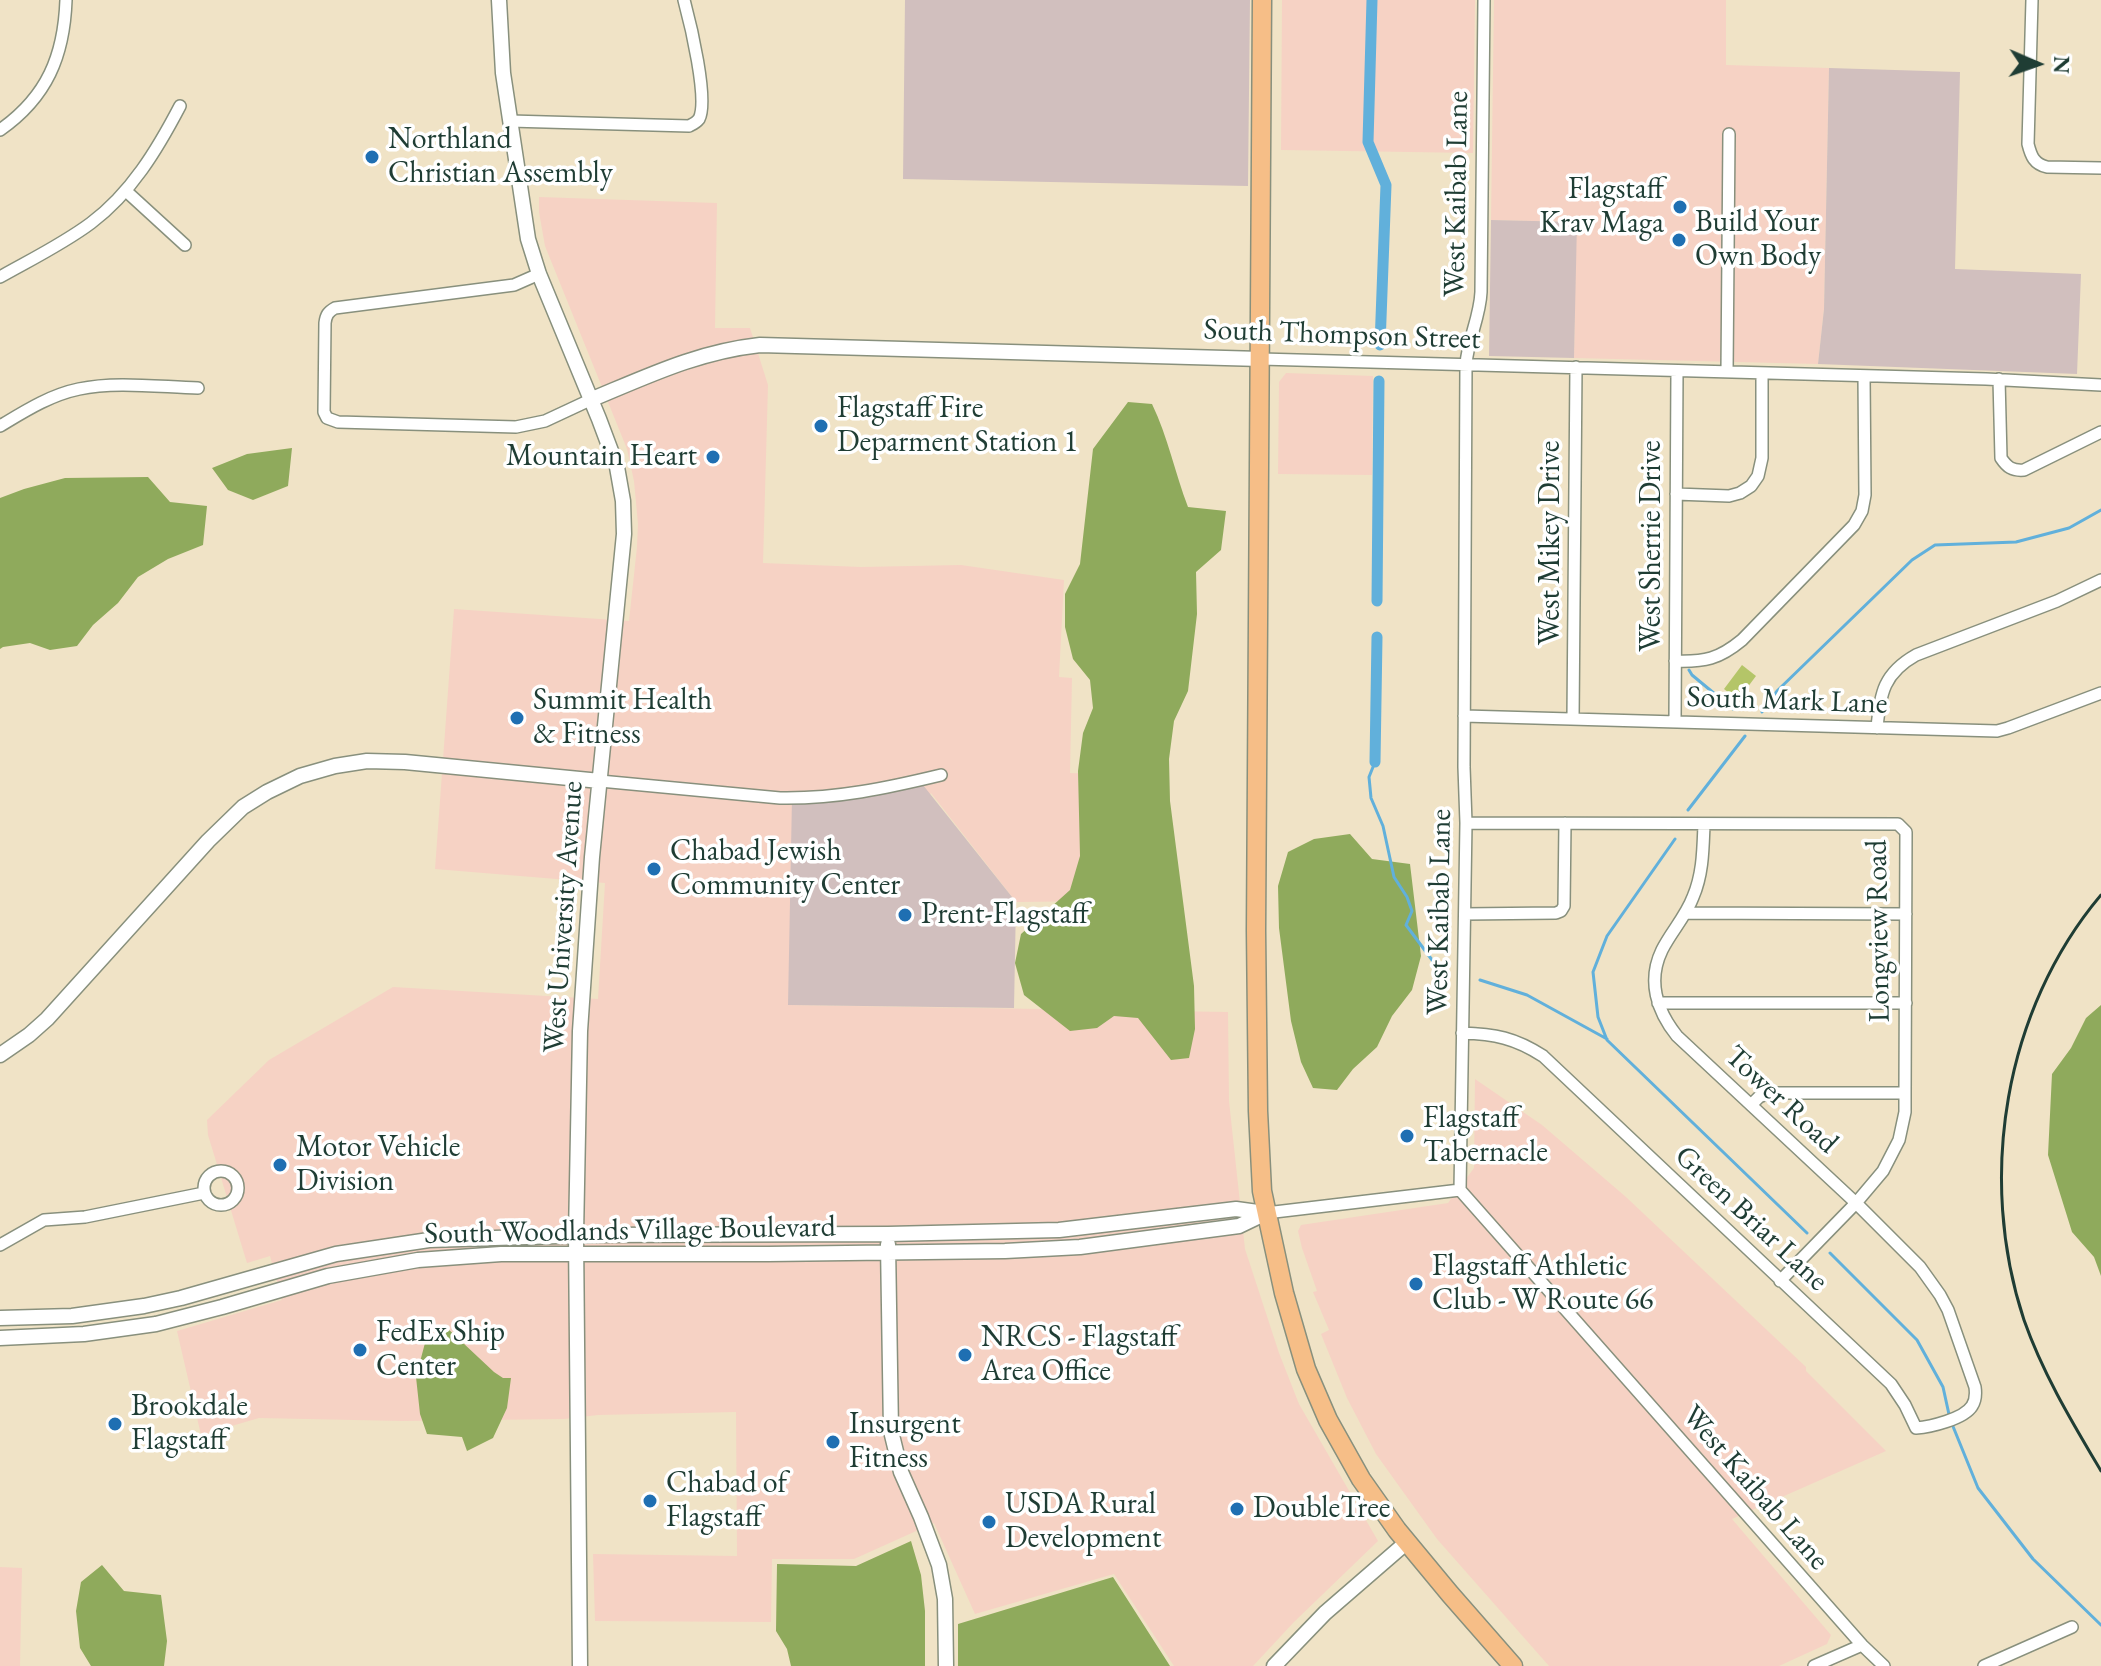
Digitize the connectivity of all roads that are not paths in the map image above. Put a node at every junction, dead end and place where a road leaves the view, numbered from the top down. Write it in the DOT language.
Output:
graph roads {
  1 [pos="66,0"];
  2 [pos="499,0"];
  3 [pos="684,0"];
  4 [pos="1262,0"];
  5 [pos="1484,0"];
  6 [pos="2032,0"];
  7 [pos="180,106"];
  8 [pos="510,121"];
  9 [pos="0,130"];
  10 [pos="1729,134"];
  11 [pos="2101,168"];
  12 [pos="126,191"];
  13 [pos="185,245"];
  14 [pos="539,274"];
  15 [pos="0,277"];
  16 [pos="1261,359"];
  17 [pos="1466,364"];
  18 [pos="1576,367"];
  19 [pos="1677,371"];
  20 [pos="1727,372"];
  21 [pos="1762,373"];
  22 [pos="1864,376"];
  23 [pos="1999,379"];
  24 [pos="2101,385"];
  25 [pos="198,388"];
  26 [pos="590,400"];
  27 [pos="0,426"];
  28 [pos="2101,432"];
  29 [pos="1676,494"];
  30 [pos="2101,580"];
  31 [pos="1675,661"];
  32 [pos="2101,693"];
  33 [pos="1464,716"];
  34 [pos="1573,719"];
  35 [pos="1675,721"];
  36 [pos="1877,728"];
  37 [pos="941,775"];
  38 [pos="600,781"];
  39 [pos="1466,823"];
  40 [pos="1565,823"];
  41 [pos="1704,824"];
  42 [pos="1686,913"];
  43 [pos="1465,914"];
  44 [pos="1906,914"];
  45 [pos="1658,1003"];
  46 [pos="1906,1003"];
  47 [pos="1462,1033"];
  48 [pos="0,1055"];
  49 [pos="1905,1093"];
  50 [pos="1751,1105"];
  51 [pos="1460,1190"];
  52 [pos="204,1193"];
  53 [pos="1856,1203"];
  54 [pos="1266,1213"];
  55 [pos="888,1234"];
  56 [pos="576,1235"];
  57 [pos="0,1245"];
  58 [pos="888,1252"];
  59 [pos="576,1254"];
  60 [pos="1780,1281"];
  61 [pos="0,1318"];
  62 [pos="0,1338"];
  63 [pos="1975,1387"];
  64 [pos="1407,1542"];
  65 [pos="2072,1627"];
  66 [pos="1862,1645"];
  67 [pos="580,1666"];
  68 [pos="946,1666"];
  69 [pos="1274,1666"];
  70 [pos="1513,1666"];
  71 [pos="1814,1666"];
  72 [pos="1884,1666"];
  73 [pos="1984,1666"];
  1 -- 9 [label="street"];
  2 -- 8 [label="street, West University Avenue"];
  3 -- 8 [label="street"];
  4 -- 16 [label="main road"];
  5 -- 17 [label="street, West Kaibab Lane"];
  6 -- 11 [label="street"];
  7 -- 12 [label="street"];
  8 -- 14 [label="street, West University Avenue"];
  10 -- 20 [label="street"];
  12 -- 13 [label="street"];
  12 -- 15 [label="street"];
  14 -- 26 [label="street, West University Avenue"];
  14 -- 26 [label="street"];
  16 -- 17 [label="street, South Thompson Street"];
  16 -- 26 [label="street, South Thompson Street"];
  16 -- 54 [label="main road"];
  17 -- 18 [label="street, South Thompson Street"];
  17 -- 33 [label="street, West Kaibab Lane"];
  18 -- 19 [label="street, South Thompson Street"];
  18 -- 34 [label="street, West Mikey Drive"];
  19 -- 20 [label="street, South Thompson Street"];
  19 -- 29 [label="street, West Sherrie Drive"];
  20 -- 21 [label="street, South Thompson Street"];
  21 -- 22 [label="street, South Thompson Street"];
  21 -- 29 [label="street"];
  22 -- 23 [label="street, South Thompson Street"];
  22 -- 31 [label="street"];
  23 -- 24 [label="street, South Thompson Street"];
  23 -- 28 [label="street"];
  25 -- 27 [label="street"];
  26 -- 38 [label="street, West University Avenue"];
  29 -- 31 [label="street, West Sherrie Drive"];
  30 -- 36 [label="street"];
  31 -- 35 [label="street, West Sherrie Drive"];
  32 -- 36 [label="street, South Mark Lane"];
  33 -- 34 [label="street, South Mark Lane"];
  33 -- 39 [label="street, West Kaibab Lane"];
  34 -- 35 [label="street, South Mark Lane"];
  35 -- 36 [label="street, South Mark Lane"];
  37 -- 38 [label="street"];
  38 -- 48 [label="street"];
  38 -- 56 [label="street, West University Avenue"];
  39 -- 40 [label="street, Longview Road"];
  39 -- 43 [label="street, West Kaibab Lane"];
  40 -- 41 [label="street, Longview Road"];
  40 -- 43 [label="street"];
  41 -- 42 [label="street"];
  41 -- 44 [label="street, Longview Road"];
  42 -- 44 [label="street"];
  42 -- 45 [label="street"];
  43 -- 47 [label="street, West Kaibab Lane"];
  44 -- 46 [label="street, Longview Road"];
  45 -- 46 [label="street"];
  45 -- 50 [label="street, Tower Road"];
  46 -- 49 [label="street, Longview Road"];
  47 -- 51 [label="street, West Kaibab Lane"];
  47 -- 60 [label="street, Green Briar Lane"];
  49 -- 50 [label="street"];
  49 -- 53 [label="street, Longview Road"];
  50 -- 53 [label="street, Tower Road"];
  51 -- 54 [label="street, South Woodlands Village Boulevard"];
  51 -- 66 [label="street, West Kaibab Lane"];
  52 -- 57 [label="street"];
  53 -- 60 [label="street, Longview Road"];
  53 -- 63 [label="street, Tower Road"];
  54 -- 55 [label="street, South Woodlands Village Boulevard"];
  54 -- 58 [label="street, South Woodlands Village Boulevard"];
  54 -- 64 [label="main road"];
  55 -- 56 [label="street, South Woodlands Village Boulevard"];
  55 -- 58 [label="street"];
  56 -- 59 [label="street, West University Avenue"];
  56 -- 61 [label="street, South Woodlands Village Boulevard"];
  58 -- 59 [label="street, South Woodlands Village Boulevard"];
  58 -- 68 [label="street"];
  59 -- 62 [label="street, South Woodlands Village Boulevard"];
  59 -- 67 [label="street, West University Avenue"];
  60 -- 63 [label="street, Green Briar Lane"];
  64 -- 69 [label="street"];
  64 -- 70 [label="main road"];
  65 -- 73 [label="street"];
  66 -- 71 [label="street"];
  66 -- 72 [label="street, West Kaibab Lane"];
}
